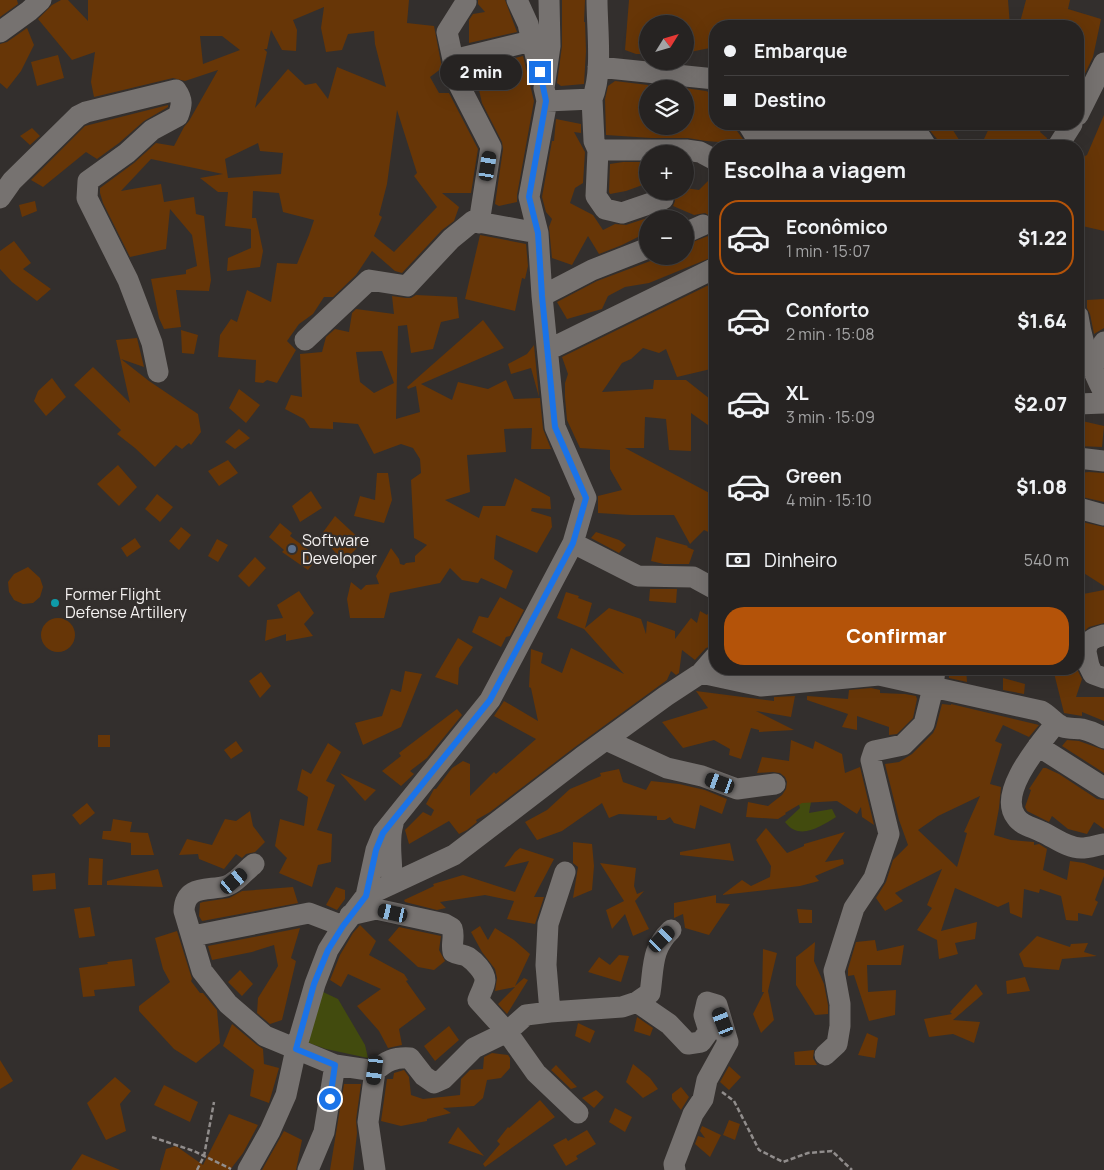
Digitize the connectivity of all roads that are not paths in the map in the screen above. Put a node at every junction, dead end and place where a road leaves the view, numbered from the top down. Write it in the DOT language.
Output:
graph roads {
  1 [pos="41,0"];
  2 [pos="465,0"];
  3 [pos="517,0"];
  4 [pos="549,0"];
  5 [pos="597,0"];
  6 [pos="0,32"];
  7 [pos="531,41"];
  8 [pos="453,60"];
  9 [pos="1104,63"];
  10 [pos="598,67"];
  11 [pos="709,78"];
  12 [pos="545,94"];
  13 [pos="592,99"];
  14 [pos="1084,101"];
  15 [pos="752,130"];
  16 [pos="922,140"];
  17 [pos="598,150"];
  18 [pos="709,157"];
  19 [pos="0,198"];
  20 [pos="661,200"];
  21 [pos="479,223"];
  22 [pos="538,233"];
  23 [pos="639,252"];
  24 [pos="709,271"];
  25 [pos="542,296"];
  26 [pos="305,340"];
  27 [pos="1104,342"];
  28 [pos="1084,344"];
  29 [pos="548,350"];
  30 [pos="1092,369"];
  31 [pos="158,372"];
  32 [pos="1104,393"];
  33 [pos="1104,403"];
  34 [pos="1084,404"];
  35 [pos="1084,459"];
  36 [pos="1104,461"];
  37 [pos="1084,510"];
  38 [pos="1104,515"];
  39 [pos="573,543"];
  40 [pos="709,585"];
  41 [pos="1104,635"];
  42 [pos="1084,649"];
  43 [pos="1084,655"];
  44 [pos="709,664"];
  45 [pos="701,673"];
  46 [pos="709,675"];
  47 [pos="710,675"];
  48 [pos="879,675"];
  49 [pos="879,675"];
  50 [pos="934,678"];
  51 [pos="1104,678"];
  52 [pos="1056,723"];
  53 [pos="1104,738"];
  54 [pos="606,740"];
  55 [pos="1038,746"];
  56 [pos="775,784"];
  57 [pos="1104,788"];
  58 [pos="395,817"];
  59 [pos="390,844"];
  60 [pos="1104,844"];
  61 [pos="254,864"];
  62 [pos="564,872"];
  63 [pos="417,873"];
  64 [pos="391,884"];
  65 [pos="366,896"];
  66 [pos="347,921"];
  67 [pos="671,930"];
  68 [pos="193,936"];
  69 [pos="636,1002"];
  70 [pos="550,1012"];
  71 [pos="507,1032"];
  72 [pos="296,1049"];
  73 [pos="825,1055"];
  74 [pos="335,1065"];
  75 [pos="375,1070"];
  76 [pos="578,1112"];
  77 [pos="248,1170"];
  78 [pos="308,1170"];
  79 [pos="375,1170"];
  80 [pos="675,1170"];
  1 -- 6 [label="street"];
  2 -- 8 [label="street"];
  3 -- 7 [label="street"];
  4 -- 12 [label="street"];
  5 -- 10 [label="street"];
  7 -- 8 [label="street"];
  7 -- 12 [label="street"];
  8 -- 21 [label="street"];
  9 -- 14 [label="street"];
  10 -- 11 [label="street"];
  10 -- 13 [label="street"];
  12 -- 13 [label="street"];
  12 -- 22 [label="street"];
  13 -- 17 [label="street"];
  15 -- 16 [label="street"];
  17 -- 18 [label="street"];
  17 -- 20 [label="street"];
  19 -- 31 [label="street"];
  21 -- 22 [label="street"];
  21 -- 26 [label="street"];
  22 -- 25 [label="street"];
  23 -- 25 [label="street"];
  24 -- 29 [label="street"];
  25 -- 29 [label="street"];
  27 -- 30 [label="street"];
  28 -- 30 [label="street"];
  29 -- 39 [label="street"];
  30 -- 32 [label="street"];
  33 -- 34 [label="street"];
  35 -- 36 [label="street"];
  37 -- 38 [label="street"];
  39 -- 40 [label="street"];
  39 -- 58 [label="street"];
  41 -- 42 [label="street"];
  43 -- 51 [label="street"];
  44 -- 45 [label="street"];
  45 -- 46 [label="street"];
  45 -- 54 [label="street"];
  47 -- 48 [label="street"];
  49 -- 50 [label="street"];
  50 -- 52 [label="street"];
  50 -- 73 [label="street"];
  52 -- 53 [label="street"];
  52 -- 55 [label="street"];
  54 -- 56 [label="street"];
  54 -- 63 [label="street"];
  55 -- 57 [label="street"];
  55 -- 60 [label="street"];
  58 -- 59 [label="street"];
  58 -- 65 [label="street"];
  59 -- 63 [label="street"];
  59 -- 64 [label="street"];
  61 -- 68 [label="street"];
  62 -- 70 [label="street"];
  63 -- 64 [label="street"];
  64 -- 65 [label="street"];
  65 -- 66 [label="street"];
  66 -- 68 [label="street"];
  66 -- 71 [label="street"];
  66 -- 72 [label="street"];
  67 -- 69 [label="street"];
  68 -- 72 [label="street"];
  69 -- 70 [label="street"];
  69 -- 80 [label="street"];
  70 -- 71 [label="street"];
  71 -- 75 [label="street"];
  71 -- 76 [label="street"];
  72 -- 74 [label="street"];
  72 -- 77 [label="street"];
  74 -- 75 [label="street"];
  74 -- 78 [label="street"];
  75 -- 79 [label="street"];
}
